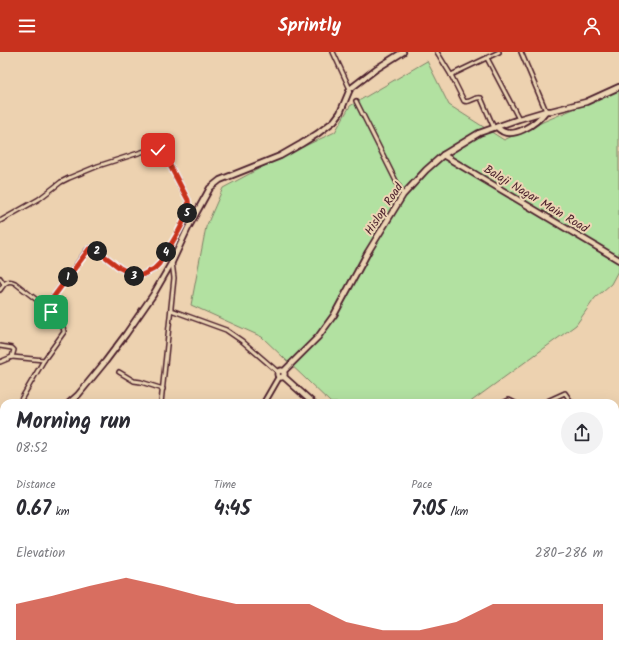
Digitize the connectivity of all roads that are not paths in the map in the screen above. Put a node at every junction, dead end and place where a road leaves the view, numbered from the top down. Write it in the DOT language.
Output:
graph roads {
  1 [pos="333,52"];
  2 [pos="403,52"];
  3 [pos="437,52"];
  4 [pos="499,52"];
  5 [pos="521,52"];
  6 [pos="487,58"];
  7 [pos="451,75"];
  8 [pos="619,87"];
  9 [pos="350,89"];
  10 [pos="356,101"];
  11 [pos="546,111"];
  12 [pos="519,119"];
  13 [pos="495,128"];
  14 [pos="443,155"];
  15 [pos="403,195"];
  16 [pos="0,221"];
  17 [pos="619,260"];
  18 [pos="172,262"];
  19 [pos="0,278"];
  20 [pos="4,284"];
  21 [pos="0,290"];
  22 [pos="46,307"];
  23 [pos="171,310"];
  24 [pos="0,346"];
  25 [pos="12,357"];
  26 [pos="44,360"];
  27 [pos="0,362"];
  28 [pos="119,372"];
  29 [pos="281,374"];
  30 [pos="163,389"];
  31 [pos="21,399"];
  32 [pos="74,399"];
  33 [pos="162,399"];
  34 [pos="266,399"];
  35 [pos="309,399"];
  36 [pos="552,399"];
  37 [pos="569,399"];
  38 [pos="397,655"];
  39 [pos="402,655"];
  1 -- 9 [label="street"];
  2 -- 9 [label="street"];
  3 -- 7 [label="street"];
  4 -- 6 [label="street"];
  5 -- 11 [label="street"];
  6 -- 7 [label="street"];
  6 -- 12 [label="street"];
  7 -- 13 [label="street"];
  8 -- 11 [label="street, Hislop Road"];
  9 -- 18 [label="street"];
  10 -- 15 [label="street"];
  11 -- 12 [label="street, Hislop Road"];
  11 -- 13 [label="street"];
  12 -- 13 [label="street, Hislop Road"];
  13 -- 14 [label="street, Hislop Road"];
  14 -- 15 [label="street, Hislop Road"];
  14 -- 17 [label="street, Balaji Nagar Main Road"];
  15 -- 29 [label="street, Hislop Road"];
  16 -- 22 [label="street"];
  18 -- 23 [label="street"];
  18 -- 32 [label="street"];
  19 -- 20 [label="street"];
  20 -- 21 [label="street"];
  20 -- 22 [label="street"];
  22 -- 26 [label="street"];
  23 -- 29 [label="street"];
  23 -- 30 [label="street"];
  24 -- 25 [label="street"];
  25 -- 26 [label="street"];
  25 -- 27 [label="street"];
  26 -- 31 [label="street"];
  28 -- 30 [label="street"];
  29 -- 34 [label="street, Hislop Road"];
  29 -- 35 [label="street"];
  30 -- 33 [label="street"];
  36 -- 37 [label="street"];
  38 -- 39 [label="street"];
}
